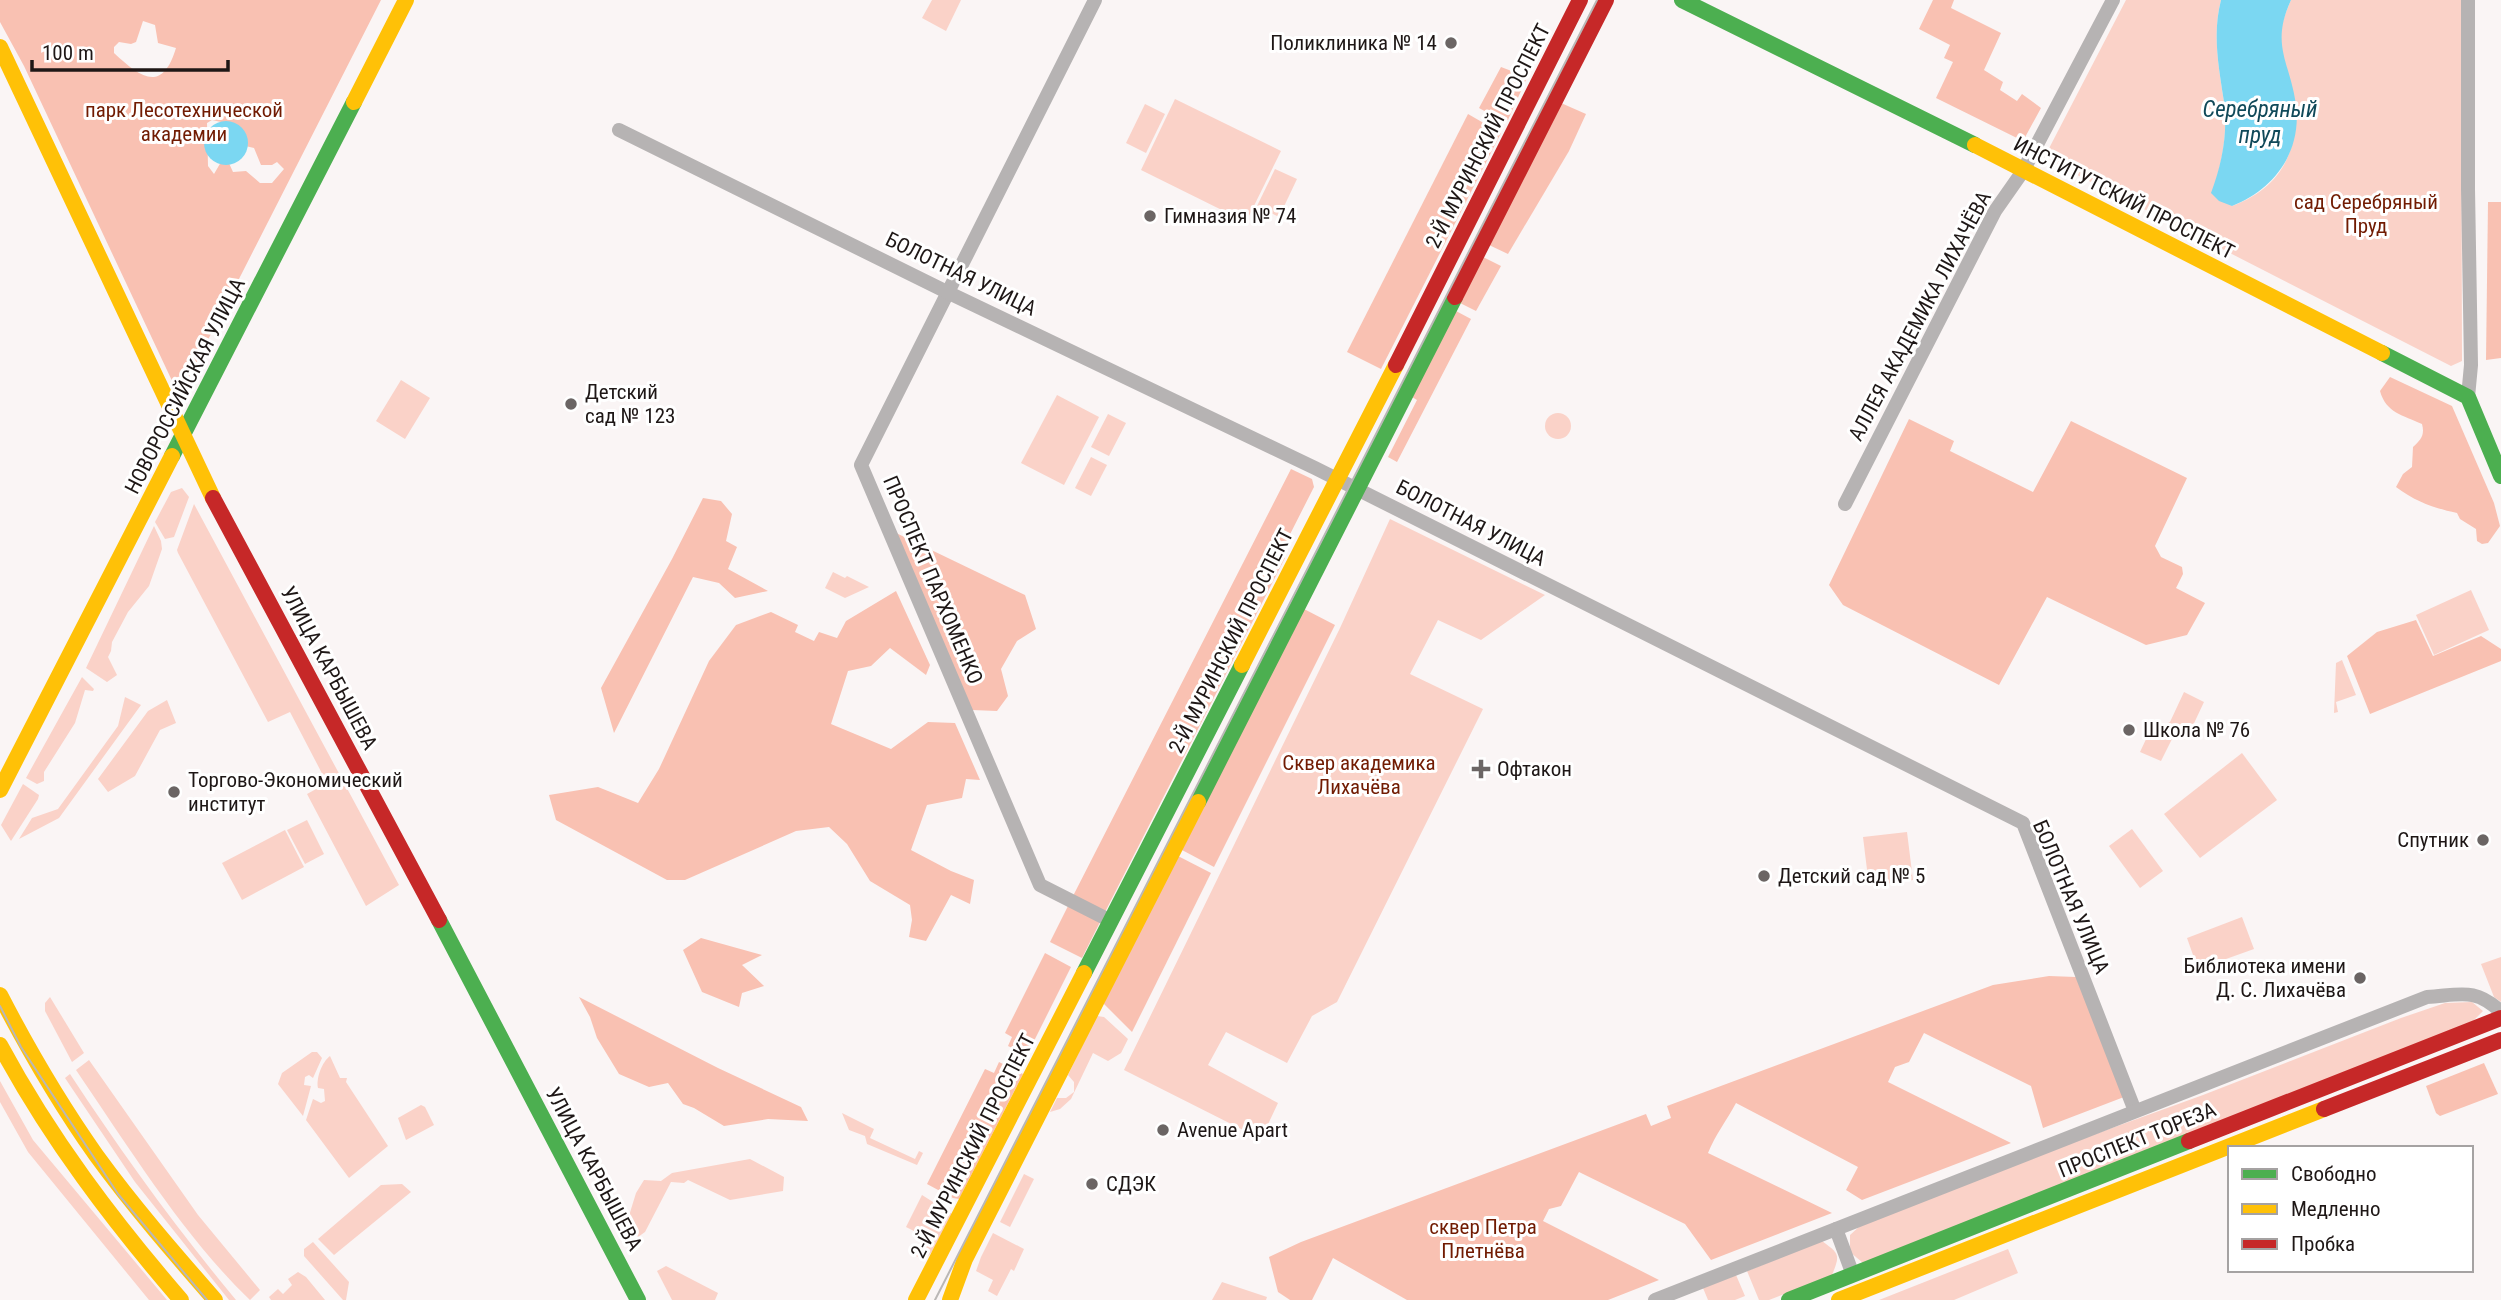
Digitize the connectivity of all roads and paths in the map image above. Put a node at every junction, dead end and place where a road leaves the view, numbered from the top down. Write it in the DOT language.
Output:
graph roads {
  1 [pos="406,0"];
  2 [pos="1095,0"];
  3 [pos="1580,0"];
  4 [pos="1606,0"];
  5 [pos="1682,0"];
  6 [pos="2113,0"];
  7 [pos="2468,0"];
  8 [pos="0,47"];
  9 [pos="620,130"];
  10 [pos="2023,171"];
  11 [pos="949,293"];
  12 [pos="2468,397"];
  13 [pos="183,436"];
  14 [pos="2501,476"];
  15 [pos="1338,479"];
  16 [pos="1358,489"];
  17 [pos="1845,504"];
  18 [pos="0,790"];
  19 [pos="1111,921"];
  20 [pos="0,995"];
  21 [pos="2501,1012"];
  22 [pos="2501,1018"];
  23 [pos="2501,1040"];
  24 [pos="0,1045"];
  25 [pos="2135,1111"];
  26 [pos="2231,1146"];
  27 [pos="2228,1147"];
  28 [pos="1836,1229"];
  29 [pos="1853,1275"];
  30 [pos="181,1300"];
  31 [pos="215,1300"];
  32 [pos="638,1300"];
  33 [pos="916,1300"];
  34 [pos="950,1300"];
  35 [pos="1655,1300"];
  36 [pos="1789,1300"];
  37 [pos="1839,1300"];
  1 -- 13 [label="main road, НОВОРОССИЙСКАЯ УЛИЦА"];
  2 -- 11 [label="street, ПРОСПЕКТ ПАРХОМЕНКО"];
  3 -- 15 [label="main road, 2-Й МУРИНСКИЙ ПРОСПЕКТ"];
  4 -- 16 [label="main road, 2-Й МУРИНСКИЙ ПРОСПЕКТ"];
  5 -- 10 [label="main road, ИНСТИТУТСКИЙ ПРОСПЕКТ"];
  6 -- 10 [label="street, АЛЛЕЯ АКАДЕМИКА ЛИХАЧЁВА"];
  7 -- 12 [label="street"];
  8 -- 13 [label="main road, УЛИЦА КАРБЫШЕВА"];
  9 -- 11 [label="street, БОЛОТНАЯ УЛИЦА"];
  10 -- 12 [label="main road, ИНСТИТУТСКИЙ ПРОСПЕКТ"];
  10 -- 17 [label="street, АЛЛЕЯ АКАДЕМИКА ЛИХАЧЁВА"];
  11 -- 15 [label="street, БОЛОТНАЯ УЛИЦА"];
  11 -- 19 [label="street, ПРОСПЕКТ ПАРХОМЕНКО"];
  12 -- 14 [label="main road"];
  13 -- 18 [label="main road, НОВОРОССИЙСКАЯ УЛИЦА"];
  13 -- 32 [label="main road, УЛИЦА КАРБЫШЕВА"];
  15 -- 16 [label="street, БОЛОТНАЯ УЛИЦА"];
  15 -- 19 [label="main road, 2-Й МУРИНСКИЙ ПРОСПЕКТ"];
  16 -- 25 [label="street, БОЛОТНАЯ УЛИЦА"];
  16 -- 34 [label="main road, 2-Й МУРИНСКИЙ ПРОСПЕКТ"];
  19 -- 33 [label="main road, 2-Й МУРИНСКИЙ ПРОСПЕКТ"];
  20 -- 31 [label="main road"];
  21 -- 25 [label="street"];
  22 -- 29 [label="main road, ПРОСПЕКТ ТОРЕЗА"];
  23 -- 26 [label="main road, ПРОСПЕКТ ТОРЕЗА"];
  24 -- 30 [label="main road"];
  25 -- 28 [label="street"];
  27 -- 37 [label="main road, ПРОСПЕКТ ТОРЕЗА"];
  28 -- 29 [label="street"];
  28 -- 35 [label="street"];
  29 -- 36 [label="main road, ПРОСПЕКТ ТОРЕЗА"];
}
